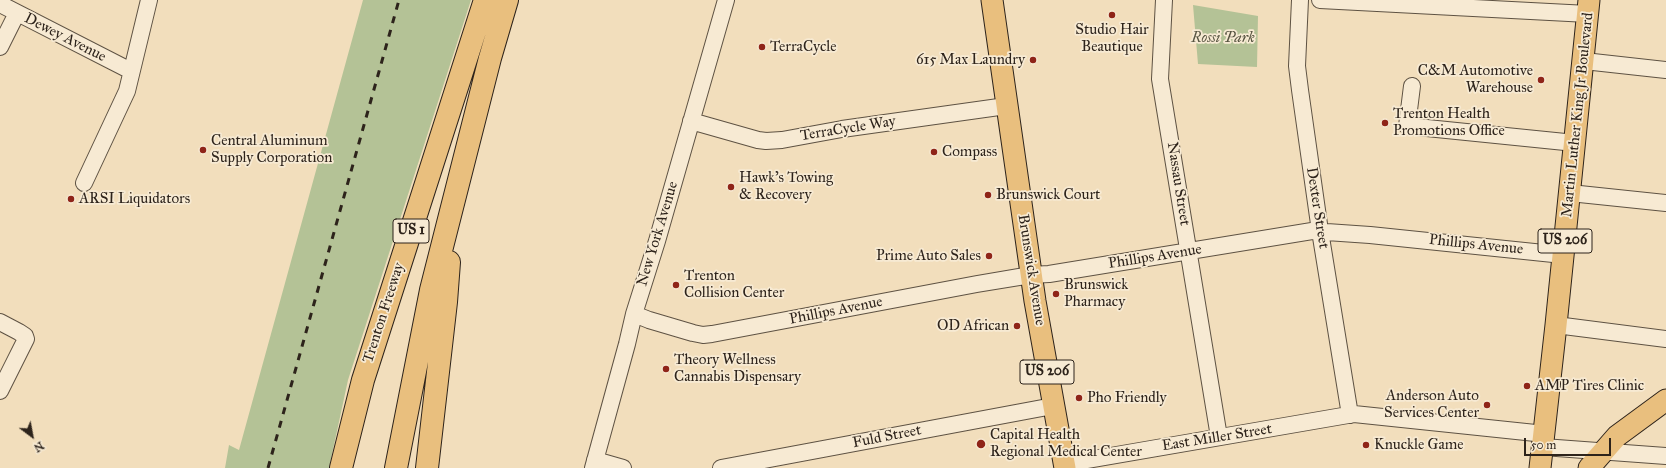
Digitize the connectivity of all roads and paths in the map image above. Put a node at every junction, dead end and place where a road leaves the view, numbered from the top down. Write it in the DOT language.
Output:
graph roads {
  1 [pos="149,0"];
  2 [pos="485,0"];
  3 [pos="507,0"];
  4 [pos="726,0"];
  5 [pos="992,0"];
  6 [pos="1164,0"];
  7 [pos="1300,0"];
  8 [pos="1320,0"];
  9 [pos="1392,2"];
  10 [pos="0,4"];
  11 [pos="1589,7"];
  12 [pos="17,13"];
  13 [pos="0,47"];
  14 [pos="1584,61"];
  15 [pos="1666,70"];
  16 [pos="131,71"];
  17 [pos="1412,86"];
  18 [pos="1006,106"];
  19 [pos="691,121"];
  20 [pos="1575,143"];
  21 [pos="84,183"];
  22 [pos="1570,193"];
  23 [pos="1666,203"];
  24 [pos="451,214"];
  25 [pos="1320,231"];
  26 [pos="1189,252"];
  27 [pos="1563,255"];
  28 [pos="1031,275"];
  29 [pos="634,314"];
  30 [pos="0,322"];
  31 [pos="1556,325"];
  32 [pos="1666,339"];
  33 [pos="0,391"];
  34 [pos="1666,400"];
  35 [pos="1053,406"];
  36 [pos="1348,415"];
  37 [pos="1219,437"];
  38 [pos="1544,440"];
  39 [pos="1604,450"];
  40 [pos="1666,456"];
  41 [pos="594,464"];
  42 [pos="1064,466"];
  43 [pos="342,467"];
  44 [pos="396,468"];
  45 [pos="426,468"];
  46 [pos="623,468"];
  47 [pos="721,468"];
  48 [pos="1540,468"];
  49 [pos="1589,468"];
  1 -- 16 [label="street"];
  2 -- 43 [label="highway, Trenton Freeway / US 1"];
  3 -- 24 [label="highway, US 1"];
  4 -- 19 [label="street, New York Avenue"];
  5 -- 18 [label="main road, Brunswick Avenue / US 206"];
  6 -- 26 [label="street, Nassau Street"];
  7 -- 25 [label="street, Dexter Street"];
  8 -- 9 [label="street"];
  9 -- 11 [label="street"];
  10 -- 12 [label="street, Dewey Avenue"];
  11 -- 14 [label="main road, Martin Luther King Jr Boulevard / US 206"];
  12 -- 13 [label="street"];
  12 -- 16 [label="street, Dewey Avenue"];
  14 -- 15 [label="street"];
  14 -- 20 [label="main road, Martin Luther King Jr Boulevard / US 206"];
  16 -- 21 [label="street"];
  17 -- 20 [label="street"];
  18 -- 19 [label="street, TerraCycle Way"];
  18 -- 28 [label="main road, Brunswick Avenue / US 206"];
  19 -- 29 [label="street, New York Avenue"];
  20 -- 22 [label="main road, Martin Luther King Jr Boulevard / US 206"];
  22 -- 23 [label="street"];
  22 -- 27 [label="main road, Martin Luther King Jr Boulevard / US 206"];
  24 -- 44 [label="highway, US 1"];
  24 -- 45 [label="highway"];
  25 -- 26 [label="street, Phillips Avenue"];
  25 -- 27 [label="street, Phillips Avenue"];
  25 -- 36 [label="street, Dexter Street"];
  26 -- 28 [label="street, Phillips Avenue"];
  26 -- 37 [label="street, Nassau Street"];
  27 -- 31 [label="main road, Martin Luther King Jr Boulevard / US 206"];
  28 -- 29 [label="street, Phillips Avenue"];
  28 -- 35 [label="main road, Brunswick Avenue / US 206"];
  29 -- 41 [label="street, New York Avenue"];
  30 -- 33 [label="street"];
  31 -- 32 [label="street"];
  31 -- 38 [label="main road, Martin Luther King Jr Boulevard / US 206"];
  34 -- 39 [label="main road"];
  35 -- 42 [label="main road, Brunswick Avenue / US 206"];
  35 -- 47 [label="street, Fuld Street"];
  36 -- 37 [label="street, East Miller Street"];
  36 -- 38 [label="street, East Miller Street"];
  37 -- 42 [label="street, East Miller Street"];
  38 -- 39 [label="street, East Miller Street"];
  38 -- 48 [label="main road, Martin Luther King Jr Boulevard / US 206"];
  39 -- 40 [label="street, East Miller Street"];
  39 -- 49 [label="main road"];
  41 -- 46 [label="street"];
}
